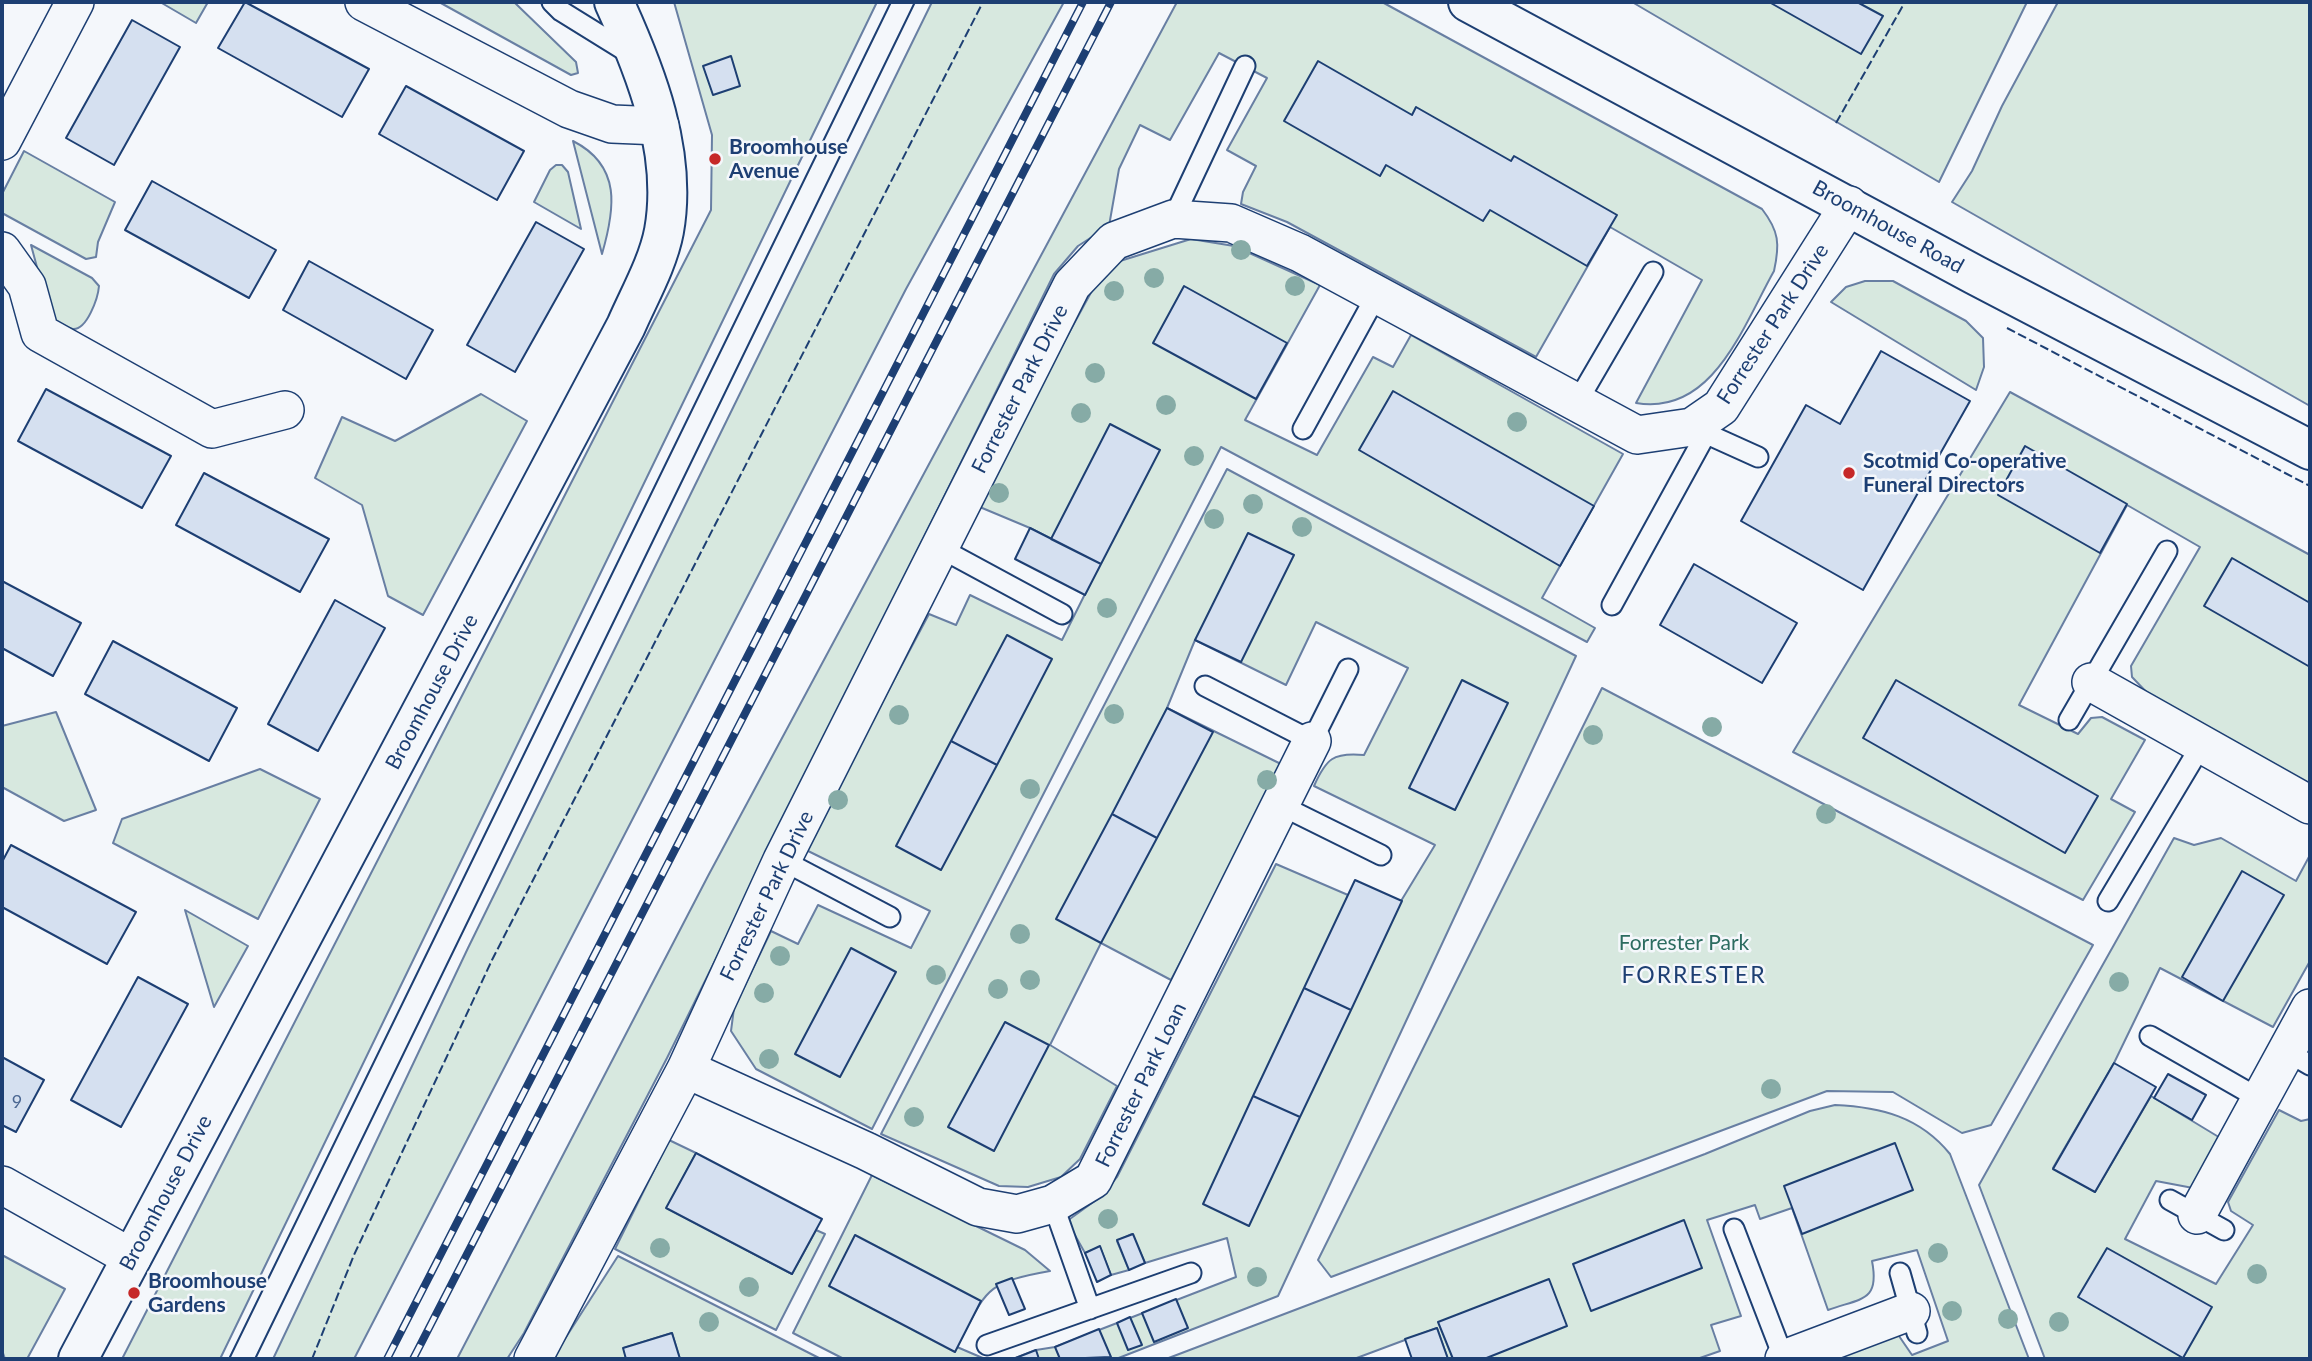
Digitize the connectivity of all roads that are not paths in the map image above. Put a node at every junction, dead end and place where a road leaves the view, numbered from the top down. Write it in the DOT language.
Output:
graph roads {
  1 [pos="75,2"];
  2 [pos="364,2"];
  3 [pos="552,2"];
  4 [pos="614,2"];
  5 [pos="1468,2"];
  6 [pos="635,57"];
  7 [pos="1245,66"];
  8 [pos="660,127"];
  9 [pos="2,141"];
  10 [pos="1849,205"];
  11 [pos="1173,219"];
  12 [pos="2,251"];
  13 [pos="1653,272"];
  14 [pos="1376,296"];
  15 [pos="1576,404"];
  16 [pos="285,410"];
  17 [pos="1706,423"];
  18 [pos="1303,429"];
  19 [pos="2310,450"];
  20 [pos="1758,457"];
  21 [pos="940,548"];
  22 [pos="2167,551"];
  23 [pos="1612,605"];
  24 [pos="1062,614"];
  25 [pos="1348,668"];
  26 [pos="2091,682"];
  27 [pos="1205,686"];
  28 [pos="2069,720"];
  29 [pos="1312,741"];
  30 [pos="2202,744"];
  31 [pos="1280,805"];
  32 [pos="2310,805"];
  33 [pos="1381,855"];
  34 [pos="782,860"];
  35 [pos="2108,901"];
  36 [pos="890,917"];
  37 [pos="2310,1008"];
  38 [pos="2150,1036"];
  39 [pos="2298,1058"];
  40 [pos="686,1069"];
  41 [pos="2260,1099"];
  42 [pos="2,1185"];
  43 [pos="1053,1204"];
  44 [pos="2197,1215"];
  45 [pos="1734,1229"];
  46 [pos="132,1258"];
  47 [pos="1191,1273"];
  48 [pos="1900,1273"];
  49 [pos="1090,1309"];
  50 [pos="1914,1322"];
  51 [pos="987,1345"];
  52 [pos="78,1359"];
  53 [pos="533,1359"];
  54 [pos="1784,1359"];
  1 -- 9 [label="street"];
  2 -- 8 [label="street"];
  3 -- 6 [label="lane"];
  4 -- 6 [label="street, Broomhouse Drive"];
  5 -- 10 [label="street, Broomhouse Road"];
  6 -- 8 [label="street, Broomhouse Drive"];
  7 -- 11 [label="lane"];
  8 -- 46 [label="street, Broomhouse Drive"];
  10 -- 17 [label="street, Forrester Park Drive"];
  10 -- 19 [label="street, Broomhouse Road"];
  11 -- 14 [label="street, Forrester Park Drive"];
  11 -- 21 [label="street, Forrester Park Drive"];
  12 -- 16 [label="street"];
  13 -- 15 [label="lane"];
  14 -- 15 [label="street, Forrester Park Drive"];
  14 -- 18 [label="lane"];
  15 -- 17 [label="street, Forrester Park Drive"];
  17 -- 20 [label="lane"];
  17 -- 23 [label="lane"];
  21 -- 24 [label="lane"];
  21 -- 34 [label="street, Forrester Park Drive"];
  22 -- 26 [label="lane"];
  25 -- 29 [label="lane"];
  26 -- 28 [label="lane"];
  26 -- 30 [label="street"];
  27 -- 29 [label="lane"];
  29 -- 31 [label="street, Forrester Park Loan"];
  30 -- 32 [label="street"];
  30 -- 35 [label="lane"];
  31 -- 33 [label="lane"];
  31 -- 43 [label="street, Forrester Park Loan"];
  34 -- 36 [label="lane"];
  34 -- 40 [label="street, Forrester Park Drive"];
  37 -- 39 [label="street"];
  38 -- 41 [label="lane"];
  39 -- 41 [label="street"];
  40 -- 43 [label="street, Forrester Park Loan"];
  40 -- 53 [label="street, Forrester Park Drive"];
  41 -- 44 [label="street"];
  42 -- 46 [label="street"];
  43 -- 49 [label="lane"];
  45 -- 54 [label="lane"];
  46 -- 52 [label="street, Broomhouse Drive"];
  47 -- 49 [label="lane"];
  48 -- 50 [label="lane"];
  49 -- 51 [label="lane"];
  50 -- 54 [label="street"];
}
